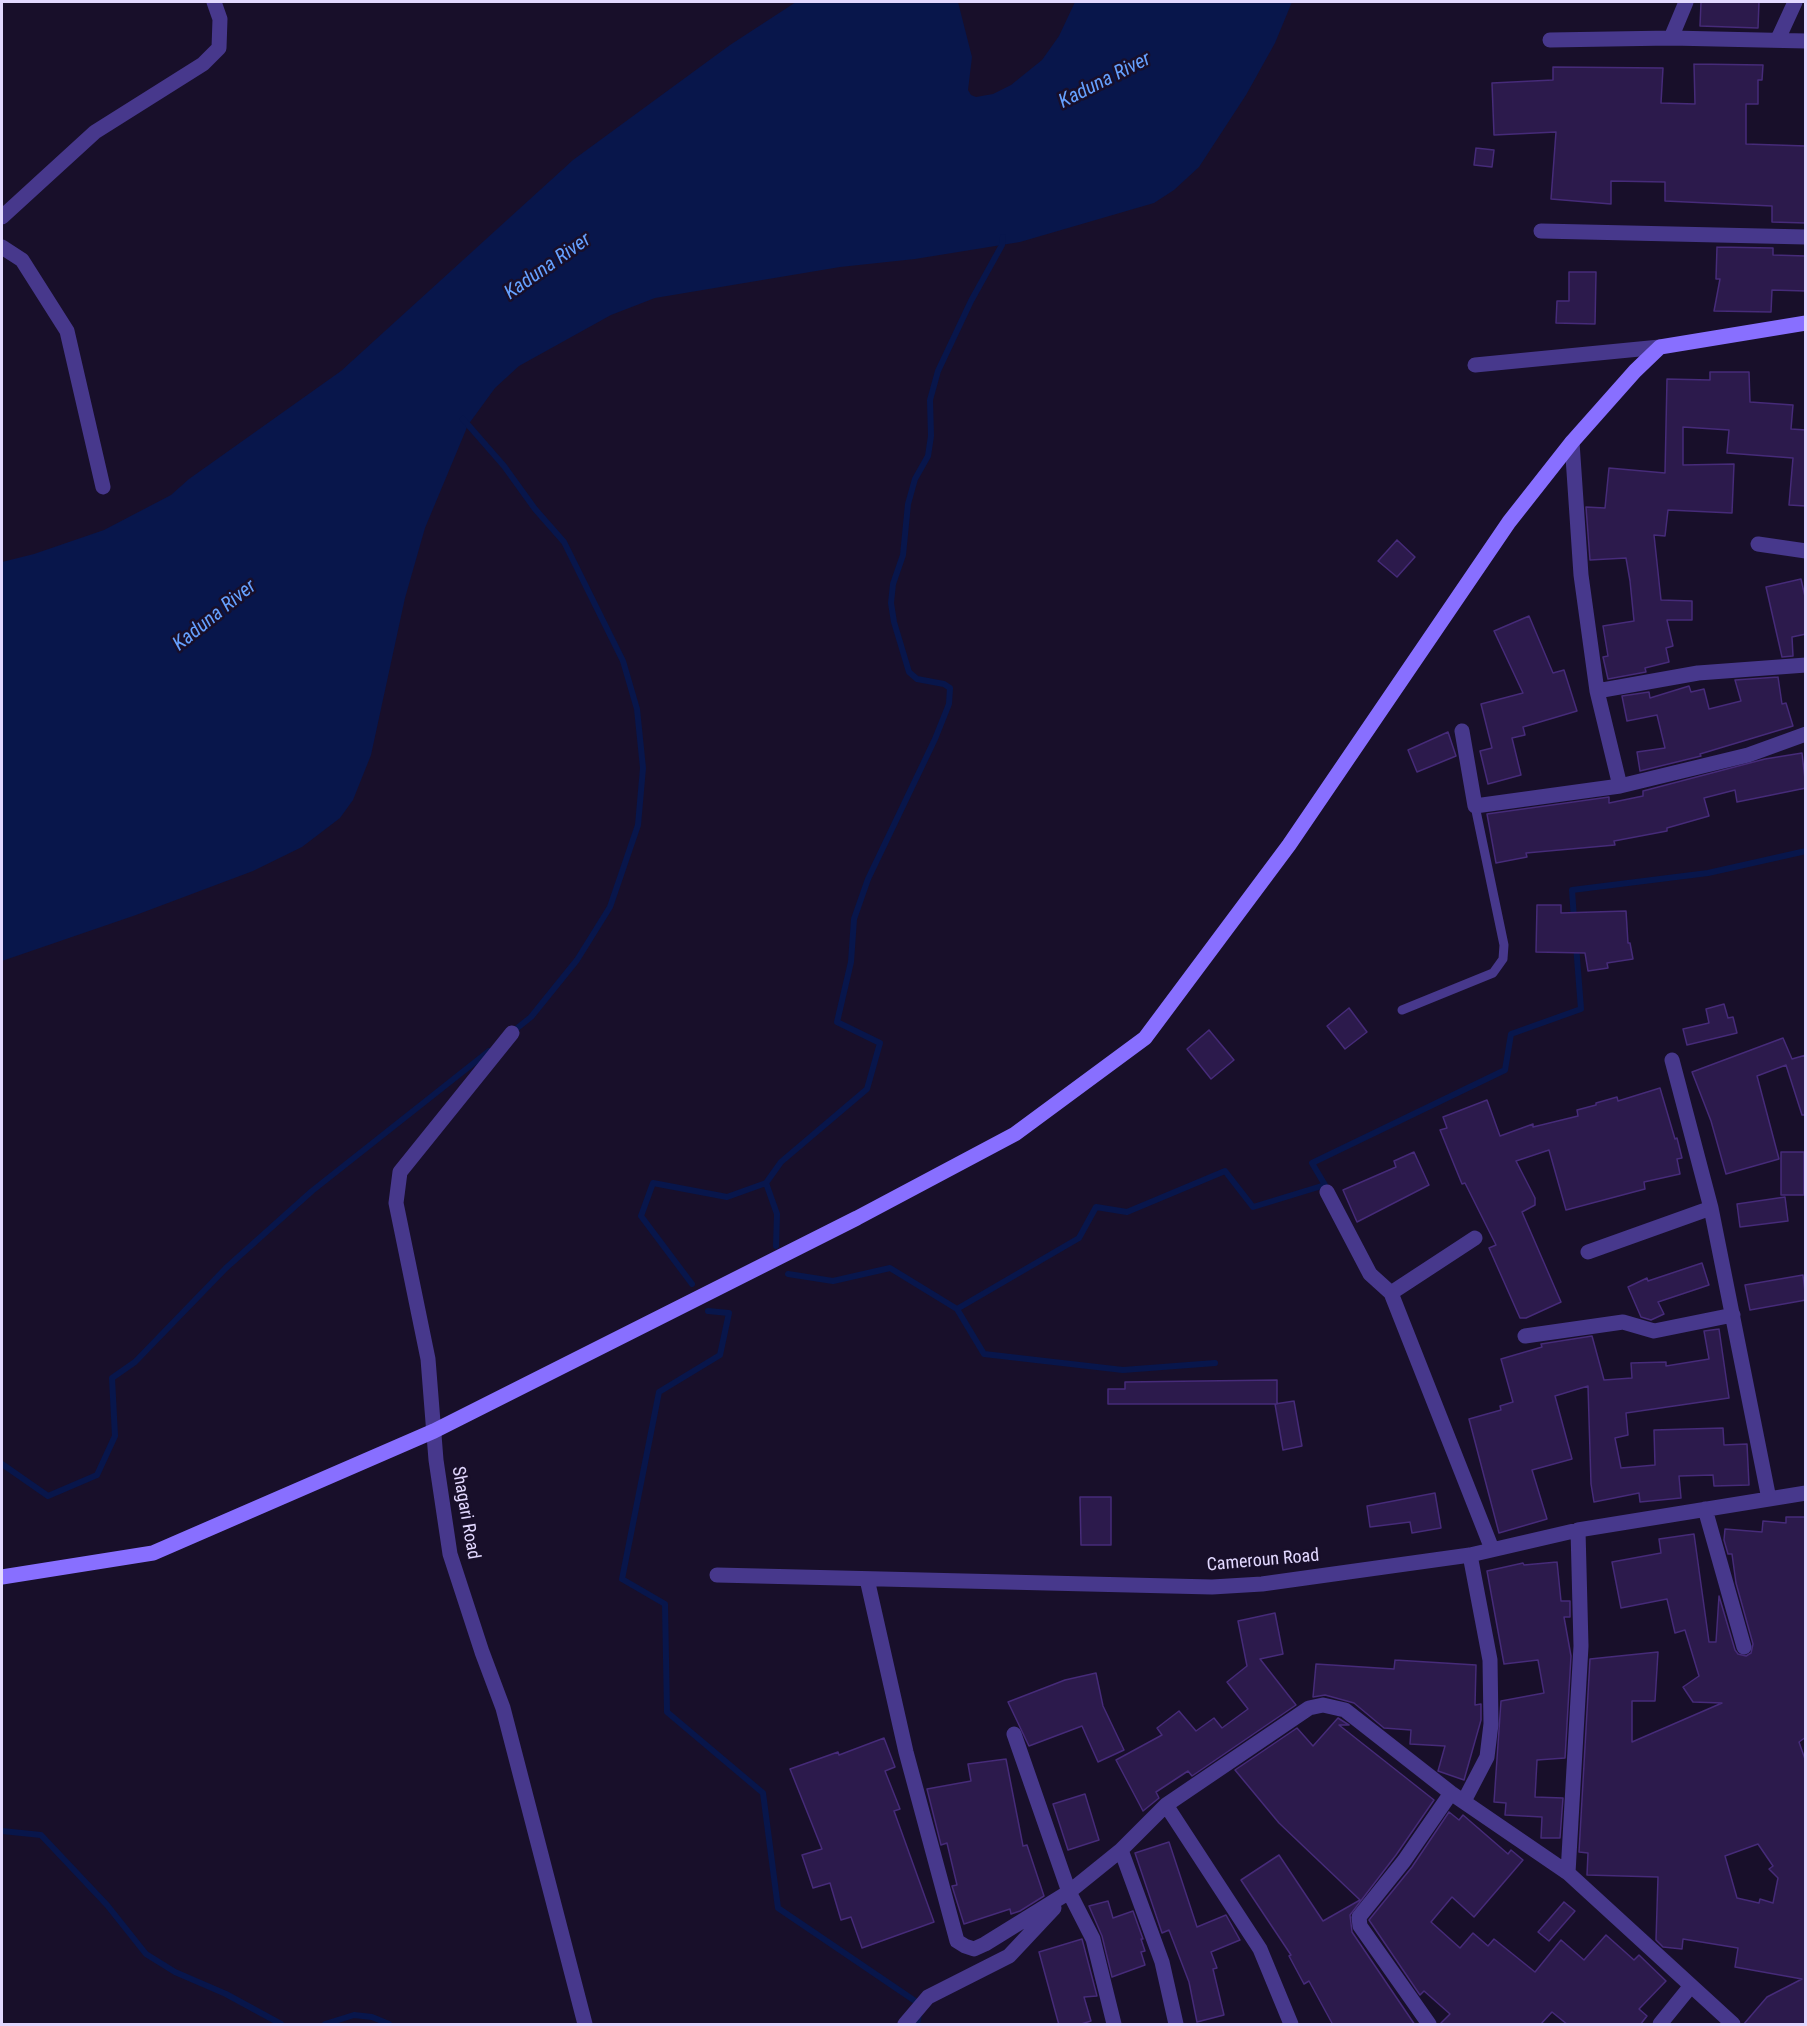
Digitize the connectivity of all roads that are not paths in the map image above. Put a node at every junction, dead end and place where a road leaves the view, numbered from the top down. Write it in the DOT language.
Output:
graph roads {
  1 [pos="214,2"];
  2 [pos="1686,2"];
  3 [pos="1795,2"];
  4 [pos="1671,38"];
  5 [pos="1778,39"];
  6 [pos="1550,40"];
  7 [pos="1806,41"];
  8 [pos="2,217"];
  9 [pos="1541,231"];
  10 [pos="1806,237"];
  11 [pos="2,247"];
  12 [pos="1806,323"];
  13 [pos="1660,347"];
  14 [pos="1475,365"];
  15 [pos="1572,442"];
  16 [pos="103,487"];
  17 [pos="1758,544"];
  18 [pos="1806,551"];
  19 [pos="1806,665"];
  20 [pos="1597,691"];
  21 [pos="1462,731"];
  22 [pos="1806,734"];
  23 [pos="1620,786"];
  24 [pos="1475,806"];
  25 [pos="1402,1011"];
  26 [pos="512,1033"];
  27 [pos="1672,1060"];
  28 [pos="1327,1192"];
  29 [pos="1711,1208"];
  30 [pos="1475,1238"];
  31 [pos="1588,1252"];
  32 [pos="1391,1293"];
  33 [pos="1733,1315"];
  34 [pos="1526,1336"];
  35 [pos="434,1431"];
  36 [pos="1806,1493"];
  37 [pos="1769,1499"];
  38 [pos="1705,1509"];
  39 [pos="1578,1530"];
  40 [pos="1492,1550"];
  41 [pos="1470,1555"];
  42 [pos="717,1575"];
  43 [pos="2,1577"];
  44 [pos="867,1579"];
  45 [pos="1744,1647"];
  46 [pos="1014,1734"];
  47 [pos="1458,1797"];
  48 [pos="1166,1805"];
  49 [pos="1121,1850"];
  50 [pos="1568,1873"];
  51 [pos="1069,1892"];
  52 [pos="1690,1987"];
  53 [pos="909,2021"];
  54 [pos="585,2025"];
  55 [pos="1114,2025"];
  56 [pos="1176,2025"];
  57 [pos="1292,2025"];
  58 [pos="1429,2025"];
  59 [pos="1660,2025"];
  60 [pos="1733,2025"];
  1 -- 8 [label="street"];
  2 -- 4 [label="street"];
  3 -- 5 [label="street"];
  4 -- 5 [label="street"];
  4 -- 6 [label="street"];
  5 -- 7 [label="street"];
  9 -- 10 [label="street"];
  11 -- 16 [label="street"];
  12 -- 13 [label="street"];
  13 -- 14 [label="street"];
  13 -- 15 [label="street"];
  15 -- 20 [label="street"];
  15 -- 35 [label="street"];
  17 -- 18 [label="street"];
  19 -- 20 [label="street"];
  20 -- 23 [label="street"];
  21 -- 24 [label="street"];
  22 -- 23 [label="street"];
  23 -- 24 [label="street"];
  24 -- 25 [label="lane"];
  26 -- 35 [label="street, Shagari Road"];
  27 -- 29 [label="street"];
  28 -- 32 [label="street"];
  29 -- 31 [label="street"];
  29 -- 33 [label="street"];
  30 -- 32 [label="street"];
  32 -- 40 [label="street"];
  33 -- 34 [label="street"];
  33 -- 37 [label="street"];
  35 -- 43 [label="street"];
  35 -- 54 [label="street, Shagari Road"];
  36 -- 37 [label="street, Cameroun Road"];
  37 -- 38 [label="street, Cameroun Road"];
  38 -- 39 [label="street, Cameroun Road"];
  38 -- 45 [label="street"];
  39 -- 40 [label="street, Cameroun Road"];
  39 -- 50 [label="street"];
  40 -- 41 [label="street, Cameroun Road"];
  41 -- 44 [label="street, Cameroun Road"];
  41 -- 47 [label="street"];
  42 -- 44 [label="street, Cameroun Road"];
  44 -- 51 [label="street"];
  46 -- 51 [label="street"];
  47 -- 48 [label="street"];
  47 -- 50 [label="street"];
  47 -- 58 [label="street"];
  48 -- 49 [label="street"];
  48 -- 57 [label="street"];
  49 -- 51 [label="street"];
  49 -- 56 [label="street"];
  50 -- 52 [label="street"];
  51 -- 53 [label="street"];
  51 -- 55 [label="street"];
  52 -- 59 [label="street"];
  52 -- 60 [label="street"];
}
